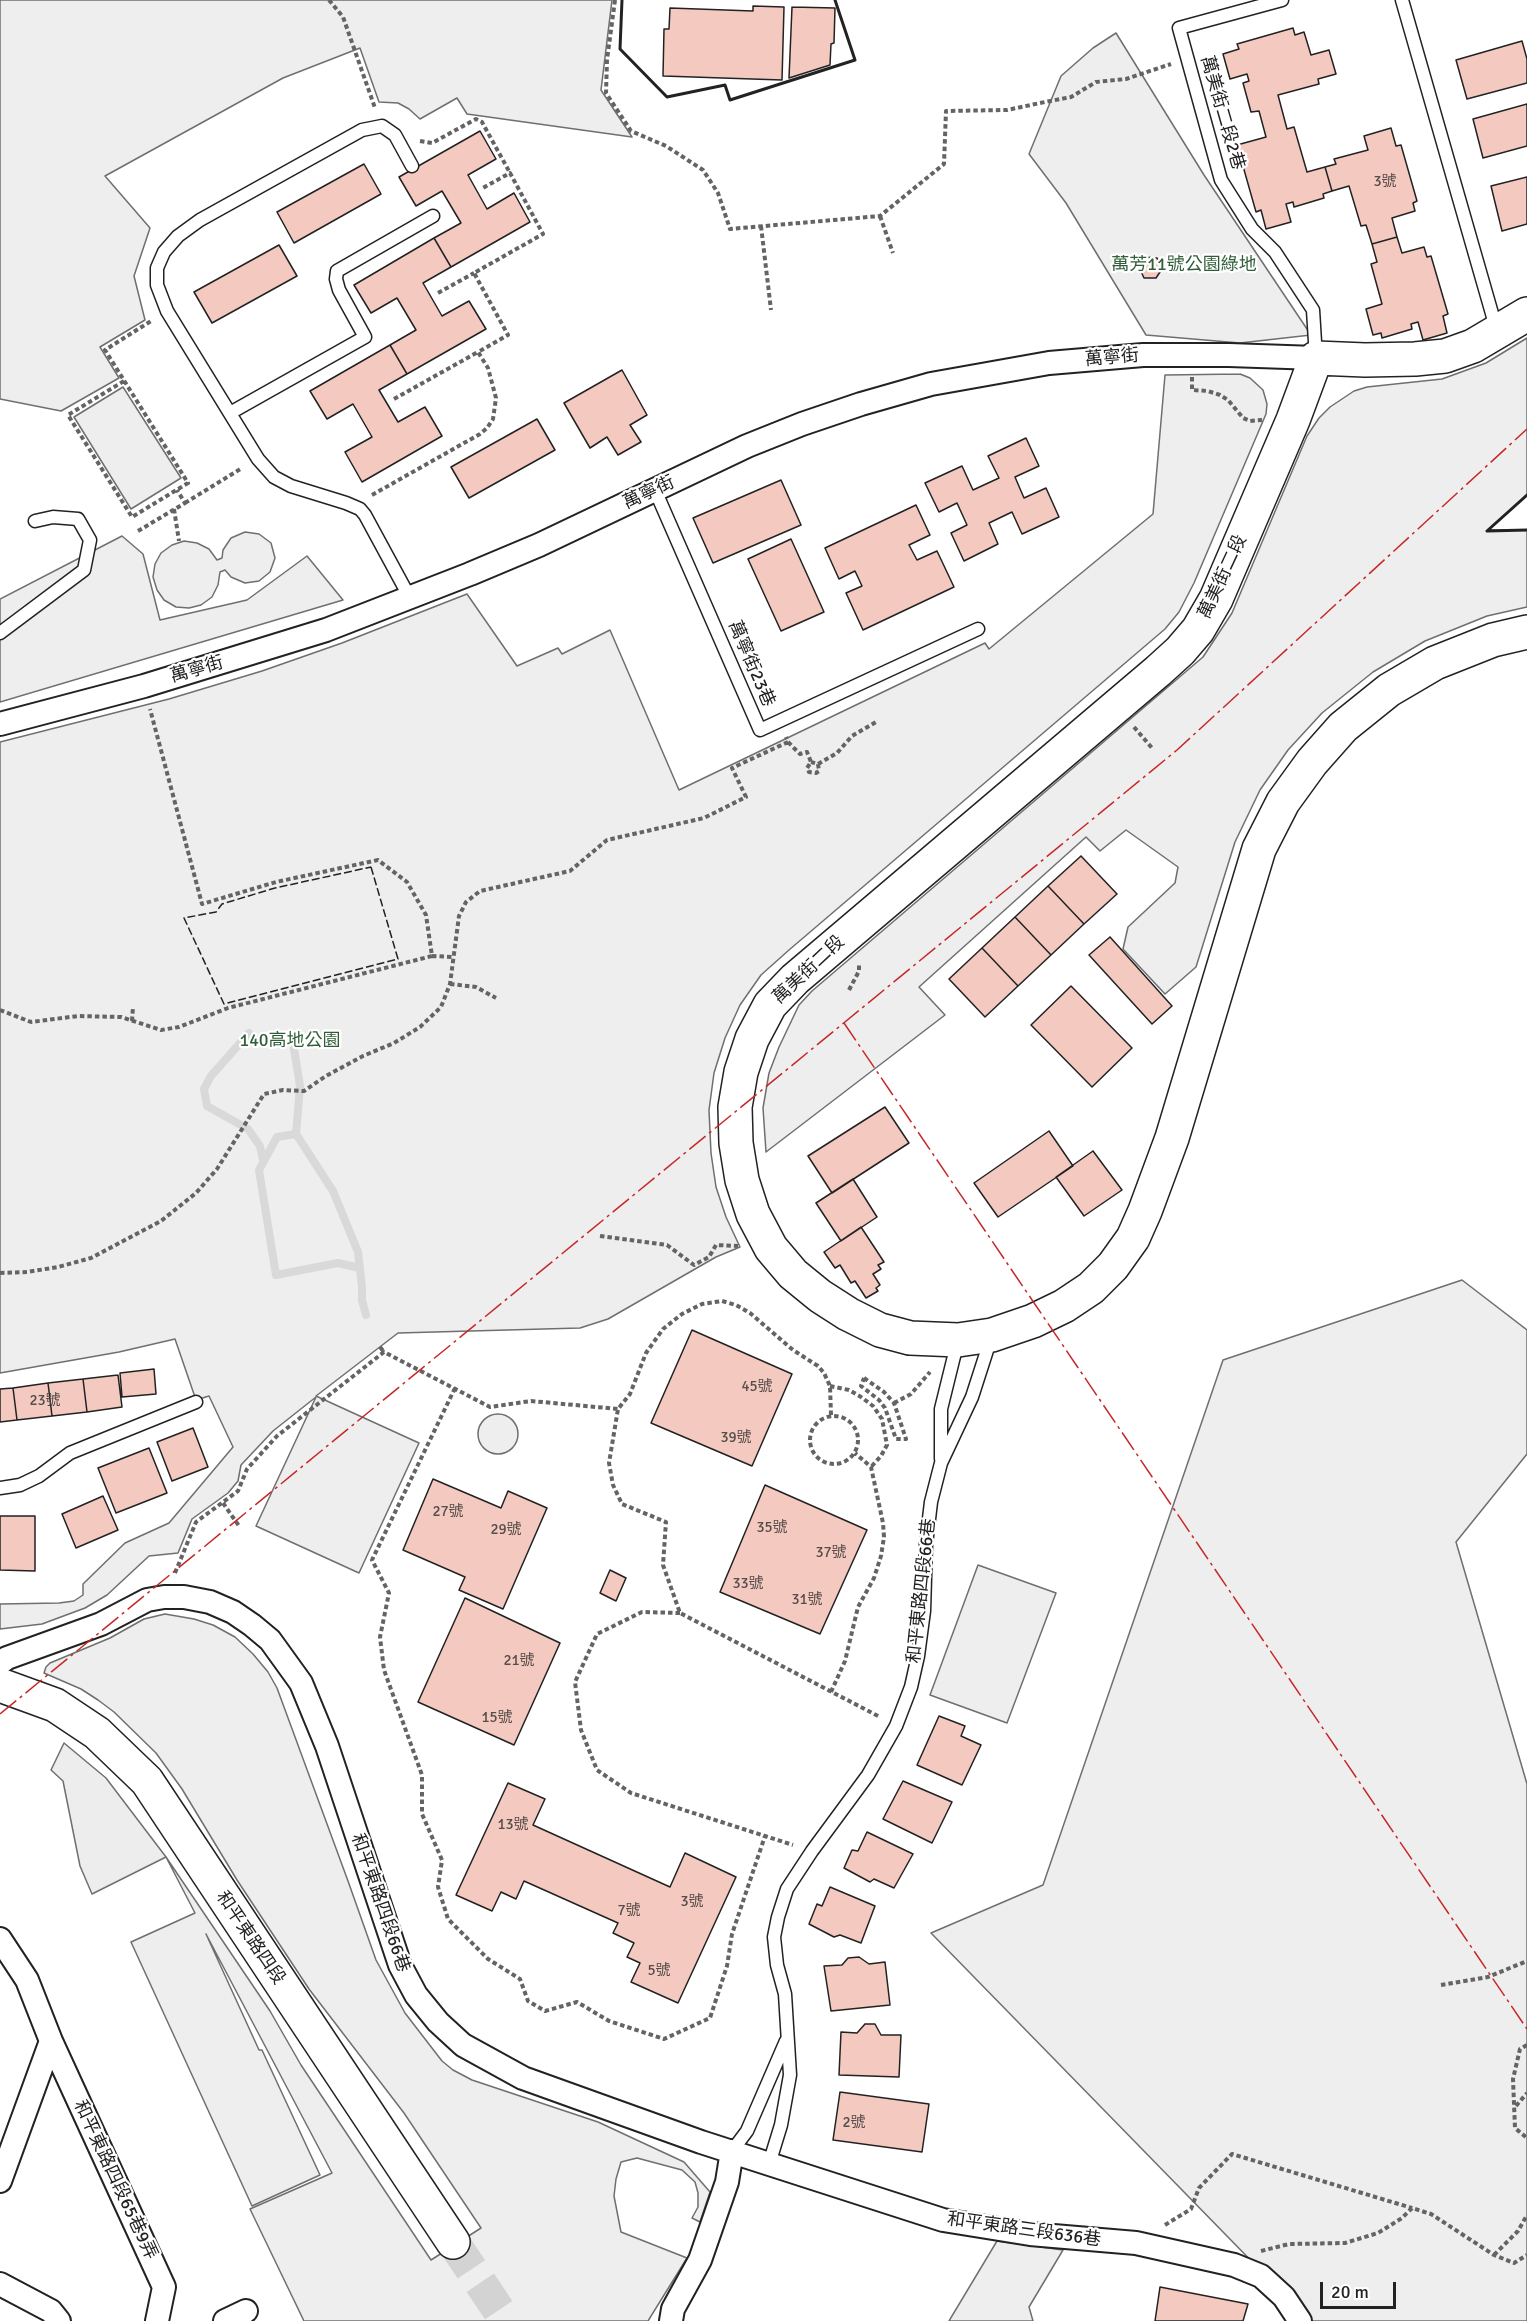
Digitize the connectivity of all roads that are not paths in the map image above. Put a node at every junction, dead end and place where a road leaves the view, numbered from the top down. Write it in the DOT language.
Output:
graph roads {
  1 [pos="1282,0"];
  2 [pos="1401,0"];
  3 [pos="412,166"];
  4 [pos="433,216"];
  5 [pos="1527,314"];
  6 [pos="1498,332"];
  7 [pos="1316,358"];
  8 [pos="230,413"];
  9 [pos="655,490"];
  10 [pos="35,521"];
  11 [pos="410,598"];
  12 [pos="978,629"];
  13 [pos="1527,632"];
  14 [pos="0,633"];
  15 [pos="0,724"];
  16 [pos="992,1335"];
  17 [pos="958,1340"];
  18 [pos="196,1402"];
  19 [pos="941,1463"];
  20 [pos="0,1488"];
  21 [pos="0,1663"];
  22 [pos="0,1685"];
  23 [pos="0,1939"];
  24 [pos="787,2040"];
  25 [pos="51,2041"];
  26 [pos="732,2151"];
  27 [pos="769,2164"];
  28 [pos="0,2181"];
  29 [pos="453,2242"];
  30 [pos="0,2284"];
  31 [pos="246,2311"];
  32 [pos="59,2321"];
  33 [pos="157,2321"];
  34 [pos="225,2321"];
  35 [pos="671,2321"];
  36 [pos="1300,2321"];
  1 -- 7 [label="lane, 萬美街二段2巷"];
  2 -- 6 [label="lane"];
  3 -- 8 [label="lane"];
  4 -- 8 [label="lane"];
  5 -- 6 [label="street"];
  6 -- 7 [label="street"];
  7 -- 9 [label="street, 萬寧街"];
  7 -- 17 [label="street, 萬美街二段"];
  8 -- 11 [label="lane"];
  9 -- 11 [label="street, 萬寧街"];
  9 -- 12 [label="lane, 萬寧街23巷"];
  10 -- 14 [label="lane"];
  11 -- 15 [label="street, 萬寧街"];
  13 -- 16 [label="street, 萬美街二段"];
  16 -- 17 [label="street, 萬美街二段"];
  16 -- 19 [label="lane, 和平東路四段66巷"];
  17 -- 19 [label="lane, 和平東路四段66巷"];
  18 -- 20 [label="lane"];
  19 -- 24 [label="lane, 和平東路四段66巷"];
  21 -- 26 [label="street, 和平東路四段66巷"];
  22 -- 29 [label="street, 和平東路四段"];
  23 -- 25 [label="street, 和平東路四段65巷9弄"];
  24 -- 26 [label="lane, 和平東路四段66巷"];
  24 -- 27 [label="lane, 和平東路四段66巷"];
  25 -- 28 [label="street"];
  25 -- 33 [label="street, 和平東路四段65巷9弄"];
  26 -- 27 [label="street, 和平東路三段636巷"];
  26 -- 35 [label="street"];
  27 -- 36 [label="street, 和平東路三段636巷"];
  30 -- 32 [label="street"];
  31 -- 34 [label="street"];
}
